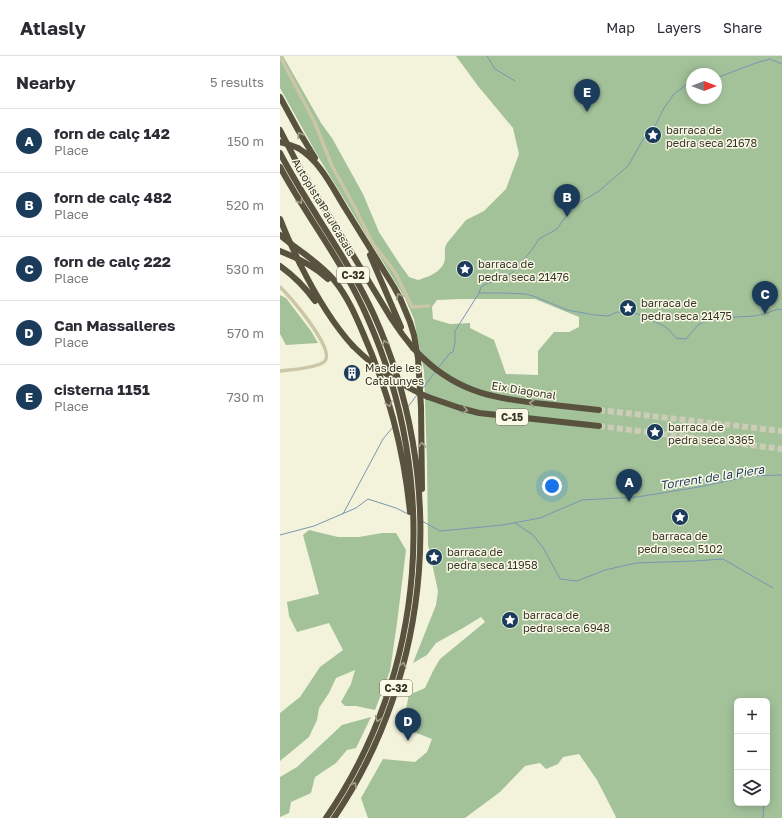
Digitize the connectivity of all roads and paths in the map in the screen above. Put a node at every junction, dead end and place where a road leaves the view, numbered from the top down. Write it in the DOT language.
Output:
graph roads {
  1 [pos="280,56"];
  2 [pos="280,97"];
  3 [pos="280,130"];
  4 [pos="280,144"];
  5 [pos="298,149"];
  6 [pos="280,154"];
  7 [pos="280,167"];
  8 [pos="335,192"];
  9 [pos="280,219"];
  10 [pos="280,234"];
  11 [pos="280,251"];
  12 [pos="280,266"];
  13 [pos="280,287"];
  14 [pos="429,306"];
  15 [pos="336,327"];
  16 [pos="409,343"];
  17 [pos="368,345"];
  18 [pos="280,371"];
  19 [pos="599,410"];
  20 [pos="404,413"];
  21 [pos="599,426"];
  22 [pos="416,517"];
  23 [pos="326,818"];
  24 [pos="334,818"];
  1 -- 14 [label="street"];
  8 -- 2 [label="highway, one-way"];
  3 -- 16 [label="highway, C-15"];
  4 -- 5 [label="highway, bridge"];
  5 -- 8 [label="highway"];
  5 -- 16 [label="highway"];
  20 -- 6 [label="highway, Autopista Pau Casals / C-32, one-way"];
  7 -- 20 [label="highway, Autopista Pau Casals / C-32, one-way"];
  22 -- 8 [label="highway, one-way"];
  9 -- 15 [label="highway, C-15, bridge"];
  10 -- 17 [label="highway"];
  11 -- 17 [label="highway"];
  12 -- 15 [label="highway"];
  13 -- 18 [label="street"];
  15 -- 21 [label="highway, C-15, one-way, bridge"];
  19 -- 16 [label="highway, Eix Diagonal / C-15, one-way, bridge"];
  17 -- 22 [label="highway, one-way"];
  20 -- 22 [label="highway, Autopista Pau Casals / C-32"];
  22 -- 23 [label="highway, C-32, one-way"];
  24 -- 22 [label="highway, Autopista Pau Casals / C-32, one-way"];
}
